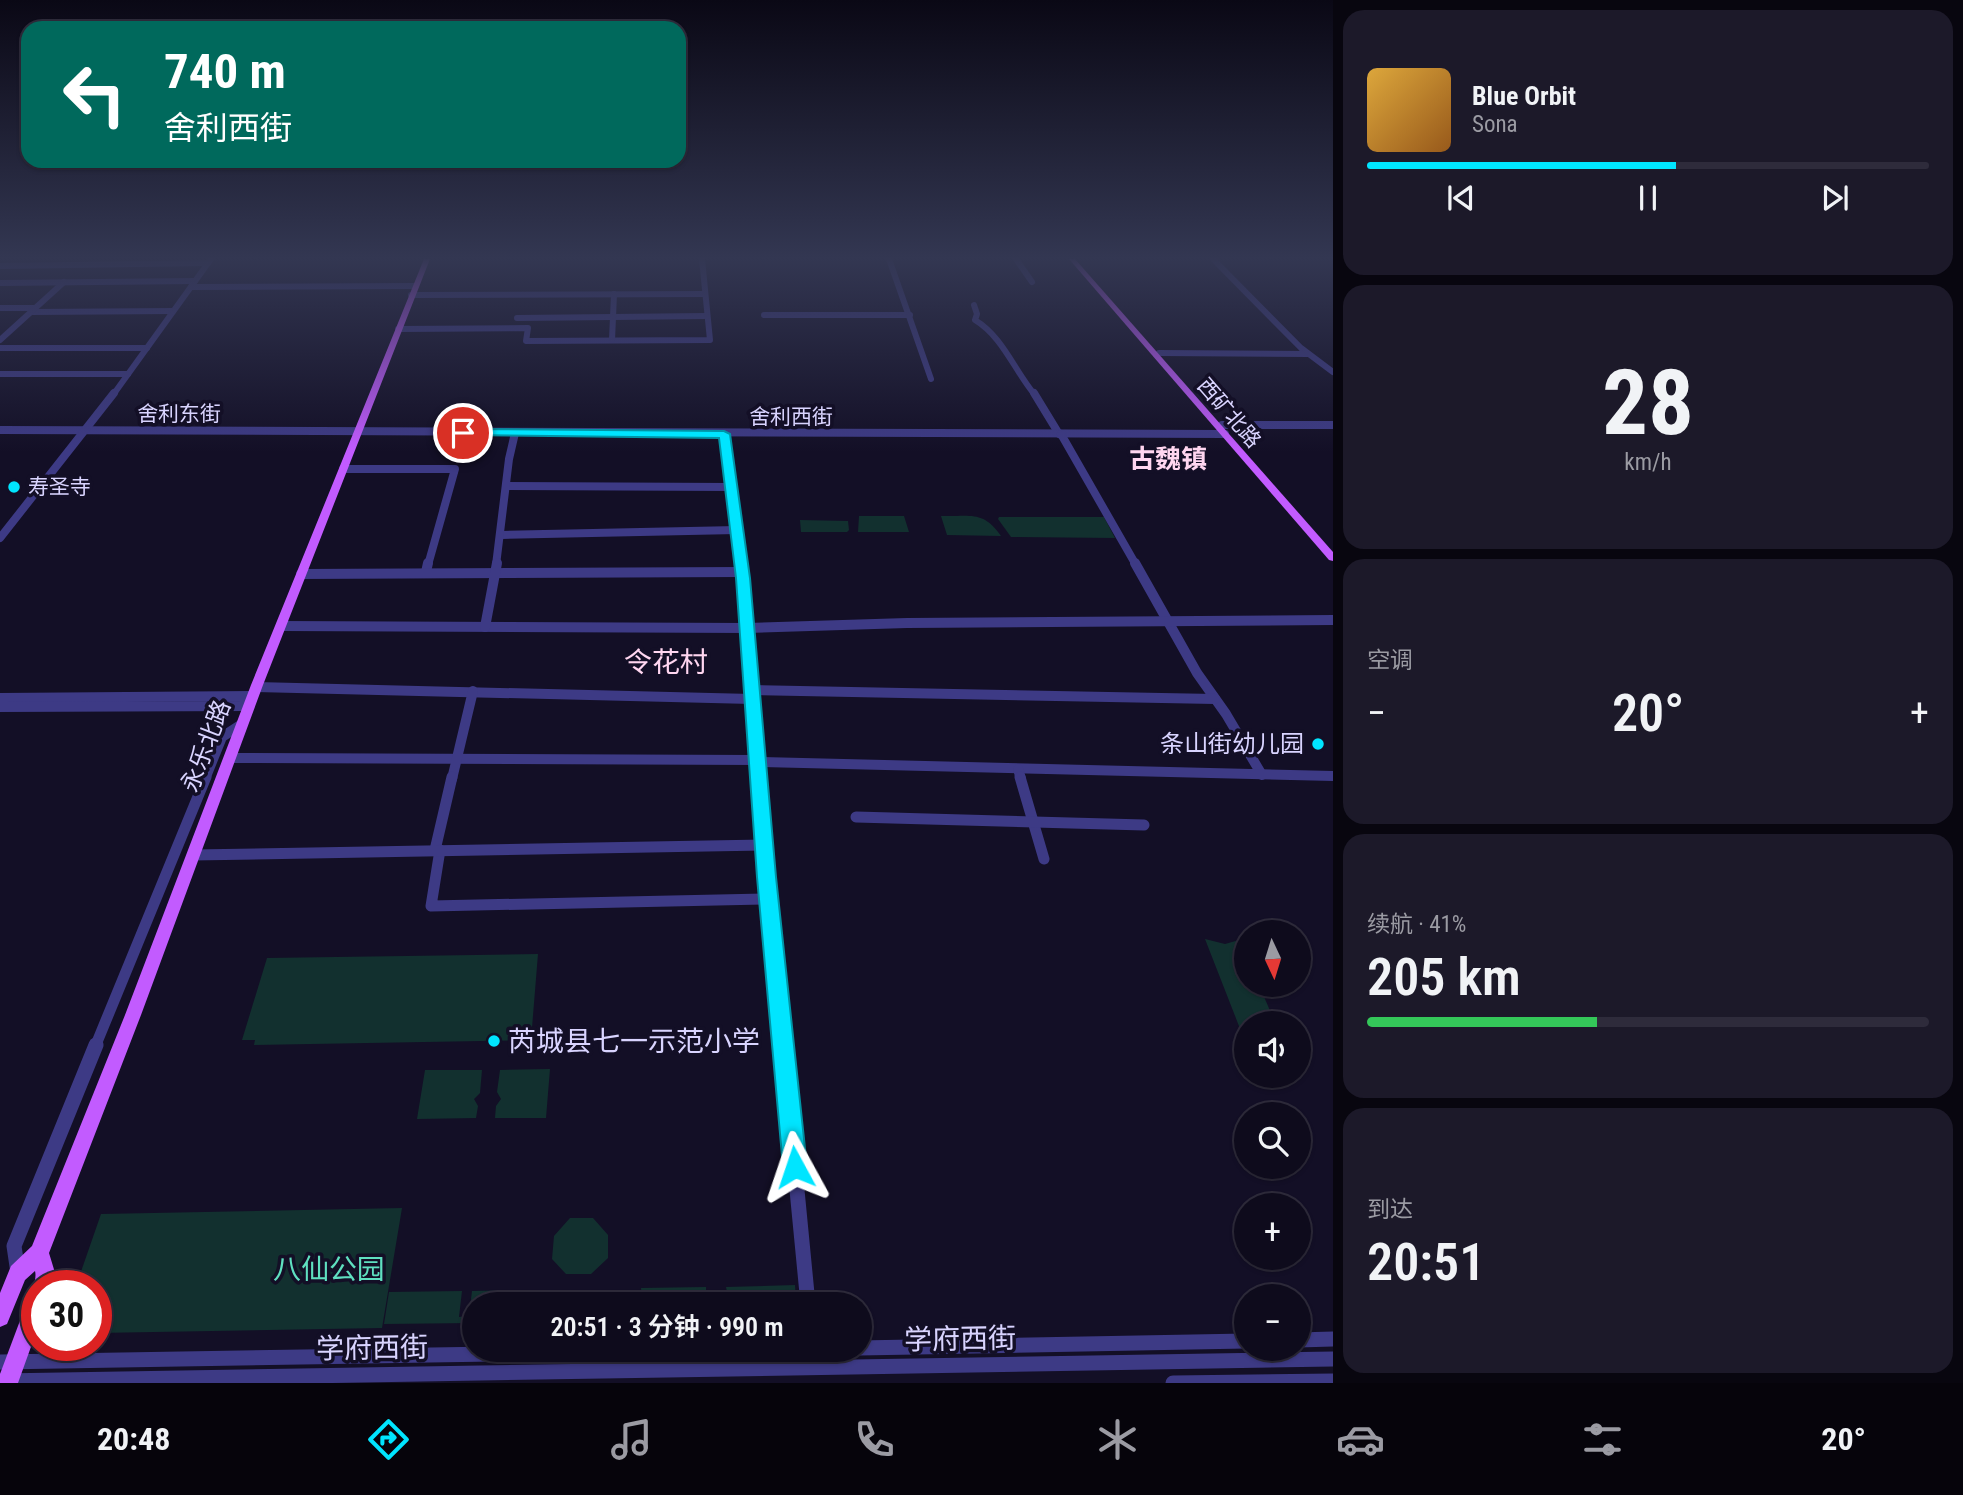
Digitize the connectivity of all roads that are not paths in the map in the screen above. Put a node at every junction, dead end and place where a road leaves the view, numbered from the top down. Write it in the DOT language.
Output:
graph roads {
  1 [pos="18,324"];
  2 [pos="164,324"];
  3 [pos="400,324"];
  4 [pos="613,324"];
  5 [pos="707,324"];
  6 [pos="913,324"];
  7 [pos="981,324"];
  8 [pos="1131,324"];
  9 [pos="1132,324"];
  10 [pos="1278,324"];
  11 [pos="398,329"];
  12 [pos="0,340"];
  13 [pos="612,340"];
  14 [pos="0,348"];
  15 [pos="147,348"];
  16 [pos="1159,353"];
  17 [pos="1308,354"];
  18 [pos="1333,372"];
  19 [pos="0,374"];
  20 [pos="128,374"];
  21 [pos="931,379"];
  22 [pos="1333,425"];
  23 [pos="0,430"];
  24 [pos="1224,430"];
  25 [pos="87,431"];
  26 [pos="358,432"];
  27 [pos="515,433"];
  28 [pos="724,434"];
  29 [pos="1060,435"];
  30 [pos="343,469"];
  31 [pos="506,486"];
  32 [pos="732,487"];
  33 [pos="737,530"];
  34 [pos="502,535"];
  35 [pos="0,538"];
  36 [pos="1333,549"];
  37 [pos="1333,558"];
  38 [pos="426,572"];
  39 [pos="495,572"];
  40 [pos="742,572"];
  41 [pos="301,574"];
  42 [pos="1333,620"];
  43 [pos="1167,621"];
  44 [pos="281,626"];
  45 [pos="485,627"];
  46 [pos="747,628"];
  47 [pos="473,691"];
  48 [pos="751,695"];
  49 [pos="253,696"];
  50 [pos="0,698"];
  51 [pos="1215,699"];
  52 [pos="0,707"];
  53 [pos="242,724"];
  54 [pos="230,758"];
  55 [pos="457,759"];
  56 [pos="757,761"];
  57 [pos="1017,769"];
  58 [pos="1262,775"];
  59 [pos="1333,776"];
  60 [pos="856,817"];
  61 [pos="1033,822"];
  62 [pos="1144,825"];
  63 [pos="764,845"];
  64 [pos="438,850"];
  65 [pos="193,855"];
  66 [pos="1044,859"];
  67 [pos="769,899"];
  68 [pos="38,1253"];
  69 [pos="44,1270"];
  70 [pos="18,1273"];
  71 [pos="807,1292"];
  72 [pos="0,1317"];
  73 [pos="21,1339"];
  74 [pos="1333,1339"];
  75 [pos="1311,1340"];
  76 [pos="1234,1341"];
  77 [pos="872,1348"];
  78 [pos="1333,1359"];
  79 [pos="462,1360"];
  80 [pos="813,1362"];
  81 [pos="814,1367"];
  82 [pos="6,1374"];
  83 [pos="1333,1381"];
  84 [pos="1173,1383"];
  1 -- 12 [label="street"];
  2 -- 15 [label="street"];
  3 -- 11 [label="main road, 永乐北路"];
  4 -- 13 [label="street"];
  5 -- 13 [label="street"];
  6 -- 21 [label="street"];
  7 -- 29 [label="street"];
  8 -- 24 [label="main road, 西矿北路"];
  9 -- 16 [label="main road, 西矿北路"];
  10 -- 17 [label="street"];
  11 -- 13 [label="street"];
  11 -- 26 [label="main road, 永乐北路"];
  14 -- 15 [label="street"];
  15 -- 20 [label="street"];
  16 -- 17 [label="street"];
  16 -- 24 [label="main road, 西矿北路"];
  17 -- 18 [label="street"];
  19 -- 20 [label="street"];
  20 -- 25 [label="street"];
  22 -- 24 [label="street, 舍利西街"];
  23 -- 25 [label="street, 舍利东街"];
  24 -- 29 [label="street, 舍利西街"];
  24 -- 36 [label="main road, 西矿北路"];
  24 -- 37 [label="main road, 西矿北路"];
  25 -- 26 [label="street, 舍利东街"];
  25 -- 35 [label="street"];
  26 -- 27 [label="street, 舍利西街"];
  26 -- 30 [label="main road, 永乐北路"];
  27 -- 28 [label="street, 舍利西街"];
  27 -- 31 [label="street"];
  28 -- 29 [label="street, 舍利西街"];
  28 -- 32 [label="street"];
  29 -- 43 [label="street"];
  30 -- 38 [label="street"];
  30 -- 41 [label="main road, 永乐北路"];
  31 -- 32 [label="street"];
  31 -- 34 [label="street"];
  32 -- 33 [label="street"];
  33 -- 34 [label="street"];
  33 -- 40 [label="street"];
  34 -- 39 [label="street"];
  38 -- 39 [label="street"];
  38 -- 41 [label="street"];
  39 -- 40 [label="street"];
  39 -- 45 [label="street"];
  40 -- 46 [label="street"];
  41 -- 44 [label="main road, 永乐北路"];
  42 -- 43 [label="street"];
  43 -- 46 [label="street"];
  43 -- 51 [label="street"];
  44 -- 45 [label="street"];
  44 -- 49 [label="main road, 永乐北路"];
  45 -- 46 [label="street"];
  46 -- 48 [label="street"];
  47 -- 48 [label="street"];
  47 -- 49 [label="street"];
  47 -- 55 [label="street"];
  48 -- 51 [label="street"];
  48 -- 56 [label="street"];
  49 -- 50 [label="street"];
  49 -- 52 [label="street"];
  49 -- 53 [label="main road, 永乐北路"];
  51 -- 58 [label="street"];
  53 -- 54 [label="main road, 永乐北路"];
  53 -- 70 [label="street"];
  54 -- 55 [label="street"];
  54 -- 65 [label="main road, 永乐北路"];
  55 -- 56 [label="street"];
  55 -- 64 [label="street"];
  56 -- 57 [label="street"];
  56 -- 63 [label="street"];
  57 -- 58 [label="street"];
  57 -- 61 [label="street"];
  58 -- 59 [label="street"];
  60 -- 61 [label="street"];
  61 -- 62 [label="street"];
  61 -- 66 [label="street"];
  63 -- 64 [label="street"];
  63 -- 67 [label="street"];
  64 -- 65 [label="street"];
  64 -- 67 [label="street"];
  65 -- 68 [label="main road, 永乐北路"];
  67 -- 71 [label="street"];
  68 -- 69 [label="main road, 永乐北路"];
  68 -- 70 [label="main road, 永乐北路"];
  70 -- 72 [label="main road, 永乐北路"];
  73 -- 82 [label="main road"];
  74 -- 75 [label="street"];
  76 -- 77 [label="street"];
  78 -- 81 [label="street, 学府西街"];
  79 -- 82 [label="street"];
  80 -- 81 [label="street"];
  81 -- 82 [label="street, 学府西街"];
  83 -- 84 [label="street"];
}
